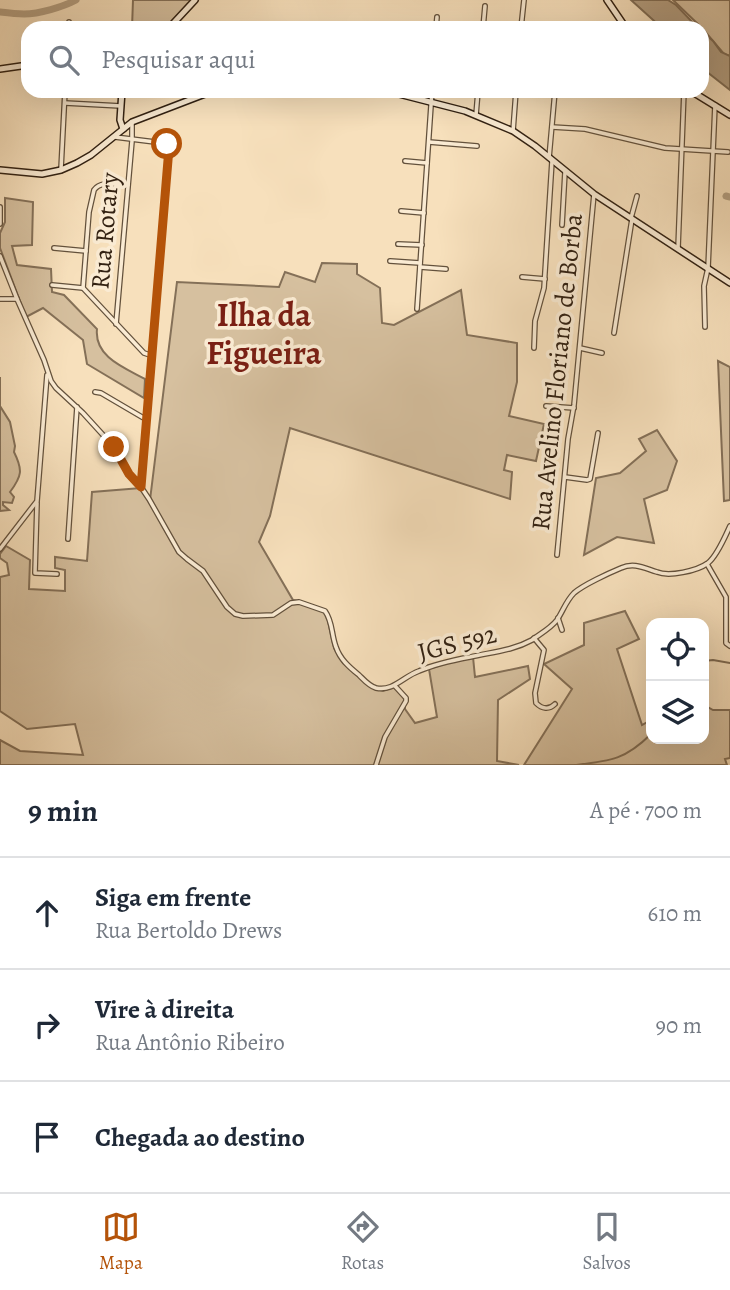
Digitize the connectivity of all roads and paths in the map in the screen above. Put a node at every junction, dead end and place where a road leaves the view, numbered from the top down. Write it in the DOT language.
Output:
graph roads {
  1 [pos="195,0"];
  2 [pos="524,0"];
  3 [pos="607,0"];
  4 [pos="485,6"];
  5 [pos="437,17"];
  6 [pos="176,21"];
  7 [pos="437,21"];
  8 [pos="484,21"];
  9 [pos="522,21"];
  10 [pos="621,21"];
  11 [pos="21,66"];
  12 [pos="0,69"];
  13 [pos="65,98"];
  14 [pos="122,98"];
  15 [pos="195,98"];
  16 [pos="423,98"];
  17 [pos="432,98"];
  18 [pos="477,98"];
  19 [pos="515,98"];
  20 [pos="554,98"];
  21 [pos="684,98"];
  22 [pos="702,98"];
  23 [pos="432,102"];
  24 [pos="65,103"];
  25 [pos="121,106"];
  26 [pos="715,106"];
  27 [pos="476,115"];
  28 [pos="730,115"];
  29 [pos="132,122"];
  30 [pos="552,127"];
  31 [pos="123,129"];
  32 [pos="513,131"];
  33 [pos="113,137"];
  34 [pos="132,141"];
  35 [pos="429,142"];
  36 [pos="477,146"];
  37 [pos="682,150"];
  38 [pos="714,152"];
  39 [pos="727,152"];
  40 [pos="551,160"];
  41 [pos="405,161"];
  42 [pos="428,163"];
  43 [pos="0,170"];
  44 [pos="61,170"];
  45 [pos="565,172"];
  46 [pos="128,186"];
  47 [pos="594,194"];
  48 [pos="637,196"];
  49 [pos="0,207"];
  50 [pos="401,211"];
  51 [pos="424,213"];
  52 [pos="632,218"];
  53 [pos="0,224"];
  54 [pos="562,225"];
  55 [pos="398,244"];
  56 [pos="422,245"];
  57 [pos="54,248"];
  58 [pos="678,248"];
  59 [pos="86,251"];
  60 [pos="0,256"];
  61 [pos="390,261"];
  62 [pos="420,265"];
  63 [pos="708,268"];
  64 [pos="446,269"];
  65 [pos="522,277"];
  66 [pos="545,279"];
  67 [pos="730,283"];
  68 [pos="52,285"];
  69 [pos="83,288"];
  70 [pos="0,299"];
  71 [pos="17,299"];
  72 [pos="417,309"];
  73 [pos="117,324"];
  74 [pos="705,327"];
  75 [pos="614,333"];
  76 [pos="534,348"];
  77 [pos="580,348"];
  78 [pos="602,354"];
  79 [pos="153,356"];
  80 [pos="47,373"];
  81 [pos="56,388"];
  82 [pos="46,390"];
  83 [pos="95,392"];
  84 [pos="546,406"];
  85 [pos="76,407"];
  86 [pos="574,408"];
  87 [pos="147,420"];
  88 [pos="598,433"];
  89 [pos="565,477"];
  90 [pos="141,487"];
  91 [pos="37,501"];
  92 [pos="730,526"];
  93 [pos="68,539"];
  94 [pos="0,549"];
  95 [pos="557,555"];
  96 [pos="707,564"];
  97 [pos="57,574"];
  98 [pos="728,614"];
  99 [pos="558,618"];
  100 [pos="562,629"];
  101 [pos="534,638"];
  102 [pos="730,646"];
  103 [pos="395,686"];
  104 [pos="555,704"];
  105 [pos="376,765"];
  1 -- 6 [label="main road"];
  2 -- 9 [label="street"];
  3 -- 10 [label="main road"];
  4 -- 8 [label="street"];
  5 -- 7 [label="street"];
  11 -- 12 [label="main road"];
  13 -- 24 [label="street"];
  14 -- 25 [label="main road"];
  15 -- 29 [label="main road"];
  16 -- 23 [label="main road"];
  17 -- 23 [label="street"];
  18 -- 27 [label="street"];
  19 -- 32 [label="street"];
  20 -- 30 [label="street"];
  21 -- 37 [label="street"];
  22 -- 26 [label="main road"];
  23 -- 27 [label="main road"];
  23 -- 35 [label="street"];
  24 -- 25 [label="street"];
  24 -- 44 [label="street"];
  25 -- 31 [label="main road"];
  26 -- 28 [label="main road"];
  26 -- 38 [label="street"];
  27 -- 32 [label="main road"];
  29 -- 31 [label="main road"];
  29 -- 34 [label="street, Rua Rotary"];
  30 -- 37 [label="street"];
  30 -- 40 [label="street"];
  31 -- 33 [label="main road"];
  31 -- 34 [label="street, Rua Rotary"];
  32 -- 40 [label="main road"];
  33 -- 34 [label="street"];
  33 -- 44 [label="main road"];
  34 -- 46 [label="street, Rua Rotary"];
  34 -- 79 [label="street"];
  35 -- 36 [label="street"];
  35 -- 42 [label="street"];
  37 -- 38 [label="street"];
  37 -- 58 [label="street"];
  38 -- 39 [label="street"];
  38 -- 63 [label="street"];
  40 -- 45 [label="main road"];
  40 -- 66 [label="street"];
  41 -- 42 [label="street"];
  42 -- 51 [label="street"];
  43 -- 44 [label="main road"];
  45 -- 47 [label="main road"];
  45 -- 54 [label="street"];
  46 -- 59 [label="street"];
  46 -- 73 [label="street, Rua Rotary"];
  47 -- 52 [label="main road"];
  47 -- 77 [label="street, Rua Avelino Floriano de Borba"];
  48 -- 52 [label="street"];
  49 -- 53 [label="street"];
  50 -- 51 [label="street"];
  51 -- 56 [label="street"];
  52 -- 58 [label="main road"];
  52 -- 75 [label="street"];
  55 -- 56 [label="street"];
  56 -- 62 [label="street"];
  57 -- 59 [label="street"];
  58 -- 63 [label="main road"];
  59 -- 69 [label="street"];
  60 -- 71 [label="street"];
  61 -- 62 [label="street"];
  62 -- 64 [label="street"];
  62 -- 72 [label="street"];
  63 -- 67 [label="main road"];
  63 -- 74 [label="street"];
  65 -- 66 [label="street"];
  66 -- 76 [label="street"];
  68 -- 69 [label="street"];
  69 -- 73 [label="street"];
  70 -- 71 [label="street"];
  71 -- 80 [label="street"];
  73 -- 79 [label="street"];
  77 -- 78 [label="street"];
  77 -- 86 [label="street, Rua Avelino Floriano de Borba"];
  79 -- 87 [label="street"];
  80 -- 81 [label="street"];
  80 -- 82 [label="street"];
  81 -- 82 [label="street"];
  81 -- 85 [label="street"];
  82 -- 91 [label="street"];
  83 -- 87 [label="street"];
  84 -- 86 [label="street"];
  85 -- 90 [label="street"];
  85 -- 93 [label="street"];
  86 -- 89 [label="street, Rua Avelino Floriano de Borba"];
  87 -- 90 [label="street"];
  88 -- 89 [label="street"];
  89 -- 95 [label="street, Rua Avelino Floriano de Borba"];
  90 -- 103 [label="street, JGS 592"];
  91 -- 94 [label="street"];
  91 -- 97 [label="street"];
  92 -- 96 [label="street"];
  96 -- 98 [label="street"];
  96 -- 99 [label="street, JGS 592"];
  98 -- 102 [label="street"];
  99 -- 100 [label="street"];
  99 -- 101 [label="street, JGS 592"];
  101 -- 103 [label="street, JGS 592"];
  101 -- 104 [label="street"];
  103 -- 105 [label="street"];
}
